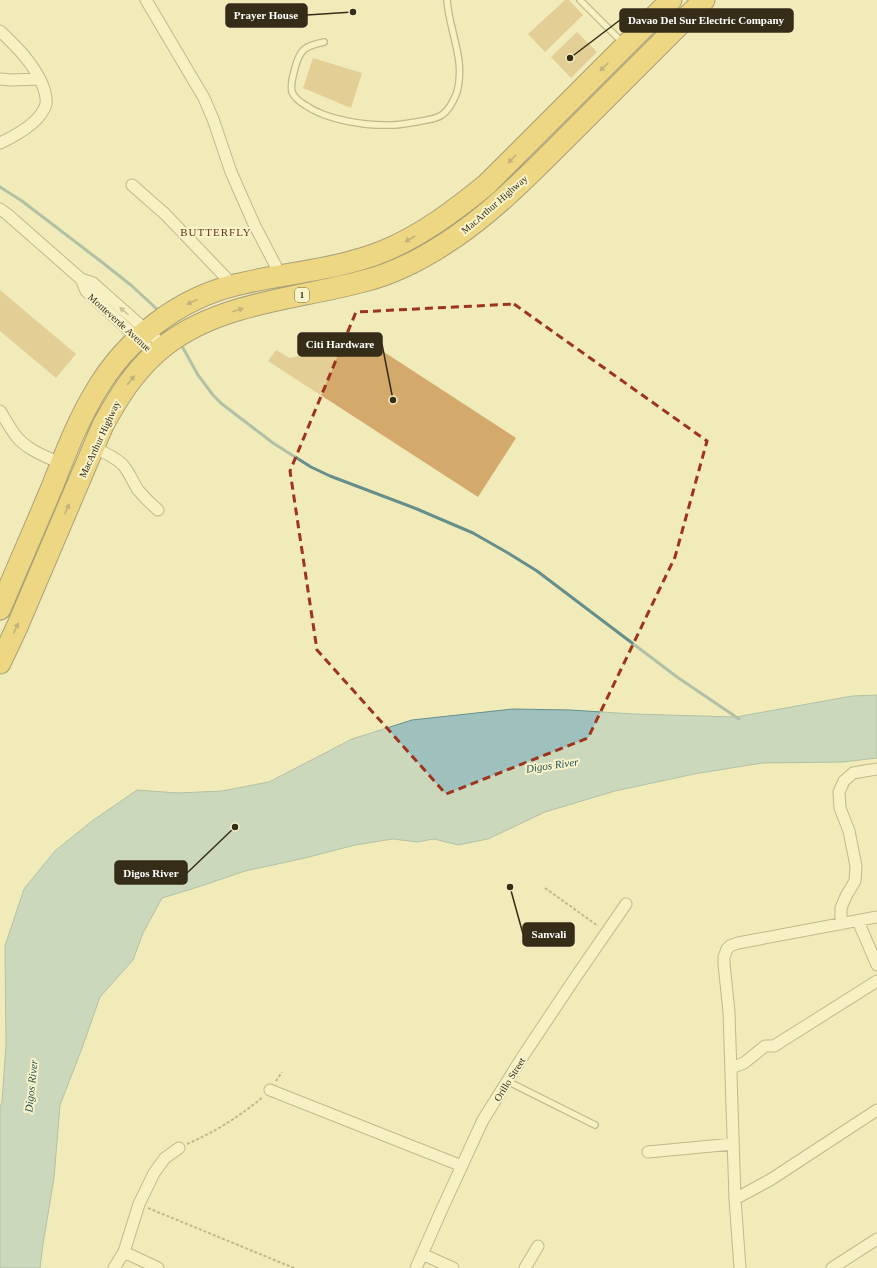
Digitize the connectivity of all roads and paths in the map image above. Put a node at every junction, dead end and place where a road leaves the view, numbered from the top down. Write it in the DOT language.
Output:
graph roads {
  1 [pos="146,0"];
  2 [pos="447,0"];
  3 [pos="580,0"];
  4 [pos="671,0"];
  5 [pos="704,0"];
  6 [pos="0,31"];
  7 [pos="324,42"];
  8 [pos="633,54"];
  9 [pos="0,79"];
  10 [pos="40,79"];
  11 [pos="0,143"];
  12 [pos="132,185"];
  13 [pos="0,209"];
  14 [pos="281,276"];
  15 [pos="233,285"];
  16 [pos="142,335"];
  17 [pos="160,350"];
  18 [pos="0,411"];
  19 [pos="3,422"];
  20 [pos="93,448"];
  21 [pos="62,464"];
  22 [pos="158,510"];
  23 [pos="0,609"];
  24 [pos="0,664"];
  25 [pos="877,769"];
  26 [pos="546,888"];
  27 [pos="626,904"];
  28 [pos="877,917"];
  29 [pos="858,920"];
  30 [pos="841,924"];
  31 [pos="607,933"];
  32 [pos="877,965"];
  33 [pos="877,981"];
  34 [pos="731,1068"];
  35 [pos="282,1072"];
  36 [pos="508,1081"];
  37 [pos="270,1090"];
  38 [pos="877,1110"];
  39 [pos="595,1125"];
  40 [pos="734,1144"];
  41 [pos="179,1148"];
  42 [pos="648,1152"];
  43 [pos="462,1166"];
  44 [pos="735,1199"];
  45 [pos="139,1204"];
  46 [pos="877,1239"];
  47 [pos="538,1246"];
  48 [pos="124,1252"];
  49 [pos="422,1254"];
  50 [pos="114,1268"];
  51 [pos="158,1268"];
  52 [pos="294,1268"];
  53 [pos="416,1268"];
  54 [pos="453,1268"];
  55 [pos="525,1268"];
  56 [pos="740,1268"];
  57 [pos="832,1268"];
  1 -- 14 [label="street"];
  2 -- 7 [label="lane"];
  3 -- 8 [label="lane"];
  4 -- 8 [label="highway, MacArthur Highway / 1"];
  5 -- 8 [label="highway, MacArthur Highway / 1"];
  6 -- 10 [label="street"];
  8 -- 14 [label="highway, MacArthur Highway / 1, one-way"];
  17 -- 8 [label="highway, MacArthur Highway / 1, one-way"];
  9 -- 10 [label="street"];
  10 -- 11 [label="street"];
  12 -- 15 [label="street"];
  13 -- 16 [label="street, Monteverde Avenue"];
  14 -- 15 [label="highway, MacArthur Highway / 1"];
  15 -- 16 [label="highway, MacArthur Highway / 1, one-way"];
  16 -- 17 [label="street, Monteverde Avenue"];
  16 -- 21 [label="highway, MacArthur Highway / 1"];
  20 -- 17 [label="highway, MacArthur Highway / 1, one-way"];
  18 -- 19 [label="street"];
  19 -- 21 [label="street"];
  20 -- 22 [label="street"];
  24 -- 20 [label="highway, MacArthur Highway / 1, one-way"];
  21 -- 23 [label="highway, MacArthur Highway / 1"];
  25 -- 30 [label="street"];
  26 -- 31 [label="path"];
  27 -- 31 [label="street, Orillo Street"];
  28 -- 29 [label="street"];
  29 -- 30 [label="street"];
  29 -- 32 [label="street"];
  30 -- 34 [label="street"];
  31 -- 36 [label="street, Orillo Street"];
  33 -- 34 [label="street"];
  34 -- 40 [label="street"];
  35 -- 37 [label="path"];
  36 -- 39 [label="lane"];
  36 -- 43 [label="street, Orillo Street"];
  37 -- 41 [label="path"];
  37 -- 43 [label="street"];
  38 -- 44 [label="street"];
  40 -- 42 [label="street"];
  40 -- 44 [label="street"];
  41 -- 45 [label="street"];
  43 -- 49 [label="street, Orillo Street"];
  44 -- 56 [label="street"];
  45 -- 48 [label="street"];
  45 -- 52 [label="path"];
  46 -- 57 [label="street"];
  47 -- 55 [label="street"];
  48 -- 50 [label="street"];
  48 -- 51 [label="street"];
  49 -- 53 [label="street, Orillo Street"];
  49 -- 54 [label="street"];
}
